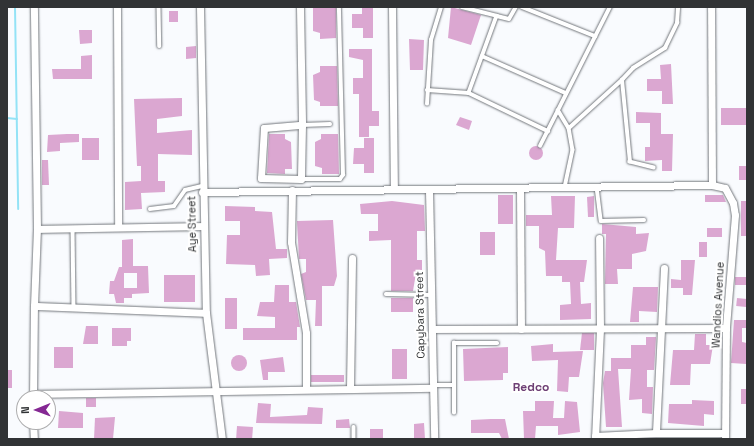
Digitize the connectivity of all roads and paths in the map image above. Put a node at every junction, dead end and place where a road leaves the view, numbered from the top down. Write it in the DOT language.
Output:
graph roads {
  1 [pos="34,7"];
  2 [pos="117,7"];
  3 [pos="159,7"];
  4 [pos="200,7"];
  5 [pos="300,7"];
  6 [pos="339,7"];
  7 [pos="392,7"];
  8 [pos="441,7"];
  9 [pos="462,7"];
  10 [pos="465,7"];
  11 [pos="516,7"];
  12 [pos="522,7"];
  13 [pos="610,7"];
  14 [pos="678,7"];
  15 [pos="711,7"];
  16 [pos="497,16"];
  17 [pos="595,36"];
  18 [pos="160,46"];
  19 [pos="482,56"];
  20 [pos="622,80"];
  21 [pos="427,90"];
  22 [pos="469,93"];
  23 [pos="566,93"];
  24 [pos="427,104"];
  25 [pos="558,110"];
  26 [pos="330,124"];
  27 [pos="302,125"];
  28 [pos="569,128"];
  29 [pos="548,131"];
  30 [pos="540,146"];
  31 [pos="654,168"];
  32 [pos="302,179"];
  33 [pos="712,185"];
  34 [pos="597,187"];
  35 [pos="394,188"];
  36 [pos="520,188"];
  37 [pos="564,188"];
  38 [pos="202,189"];
  39 [pos="292,190"];
  40 [pos="429,190"];
  41 [pos="150,209"];
  42 [pos="644,220"];
  43 [pos="202,226"];
  44 [pos="118,227"];
  45 [pos="37,229"];
  46 [pos="73,229"];
  47 [pos="599,238"];
  48 [pos="352,258"];
  49 [pos="664,268"];
  50 [pos="386,294"];
  51 [pos="431,295"];
  52 [pos="34,306"];
  53 [pos="74,311"];
  54 [pos="206,314"];
  55 [pos="660,326"];
  56 [pos="600,328"];
  57 [pos="726,328"];
  58 [pos="432,329"];
  59 [pos="521,329"];
  60 [pos="497,343"];
  61 [pos="453,385"];
  62 [pos="432,387"];
  63 [pos="350,388"];
  64 [pos="216,389"];
  65 [pos="306,389"];
  66 [pos="33,390"];
  67 [pos="56,395"];
  68 [pos="454,413"];
  69 [pos="354,427"];
  70 [pos="656,433"];
  71 [pos="669,436"];
  72 [pos="725,436"];
  73 [pos="595,438"];
  74 [pos="222,439"];
  75 [pos="354,439"];
  76 [pos="434,439"];
  1 -- 45 [label="street"];
  2 -- 44 [label="street"];
  3 -- 18 [label="lane"];
  4 -- 38 [label="street, Aye Street"];
  5 -- 27 [label="street"];
  6 -- 32 [label="lane"];
  7 -- 35 [label="street"];
  8 -- 21 [label="lane"];
  9 -- 10 [label="lane"];
  10 -- 16 [label="lane"];
  11 -- 16 [label="lane"];
  12 -- 17 [label="lane"];
  13 -- 17 [label="lane"];
  14 -- 20 [label="lane"];
  15 -- 33 [label="street"];
  16 -- 19 [label="lane"];
  17 -- 23 [label="lane"];
  19 -- 22 [label="lane"];
  19 -- 23 [label="lane"];
  20 -- 28 [label="lane"];
  20 -- 31 [label="lane"];
  21 -- 22 [label="lane"];
  21 -- 24 [label="lane"];
  22 -- 29 [label="lane"];
  23 -- 25 [label="lane"];
  25 -- 28 [label="lane"];
  25 -- 29 [label="lane"];
  26 -- 27 [label="lane"];
  27 -- 32 [label="street"];
  27 -- 32 [label="street"];
  28 -- 37 [label="lane"];
  29 -- 30 [label="lane"];
  33 -- 34 [label="street"];
  33 -- 57 [label="street, Wandios Avenue"];
  34 -- 37 [label="street"];
  34 -- 42 [label="lane"];
  35 -- 39 [label="street"];
  35 -- 40 [label="street"];
  36 -- 37 [label="street"];
  36 -- 40 [label="street"];
  36 -- 59 [label="street"];
  38 -- 39 [label="street"];
  38 -- 41 [label="lane"];
  38 -- 43 [label="street, Aye Street"];
  39 -- 65 [label="street"];
  40 -- 51 [label="street, Capybara Street"];
  43 -- 44 [label="street"];
  43 -- 54 [label="street, Aye Street"];
  44 -- 46 [label="street"];
  45 -- 46 [label="street"];
  45 -- 52 [label="street"];
  46 -- 53 [label="lane"];
  47 -- 56 [label="street"];
  48 -- 63 [label="street"];
  49 -- 55 [label="street"];
  50 -- 51 [label="lane"];
  51 -- 58 [label="street, Capybara Street"];
  52 -- 53 [label="street"];
  52 -- 66 [label="street"];
  53 -- 54 [label="street"];
  54 -- 64 [label="street, Aye Street"];
  55 -- 56 [label="street"];
  55 -- 57 [label="street"];
  55 -- 70 [label="street"];
  56 -- 59 [label="street"];
  56 -- 73 [label="street"];
  57 -- 72 [label="street, Wandios Avenue"];
  58 -- 59 [label="street"];
  58 -- 62 [label="street, Capybara Street"];
  60 -- 61 [label="lane"];
  61 -- 62 [label="lane"];
  61 -- 68 [label="lane"];
  62 -- 63 [label="street"];
  62 -- 76 [label="street, Capybara Street"];
  63 -- 65 [label="street"];
  64 -- 65 [label="street"];
  64 -- 67 [label="street"];
  64 -- 74 [label="street, Aye Street"];
  69 -- 75 [label="lane"];
  70 -- 71 [label="street"];
  70 -- 73 [label="street"];
  71 -- 72 [label="street"];
}
